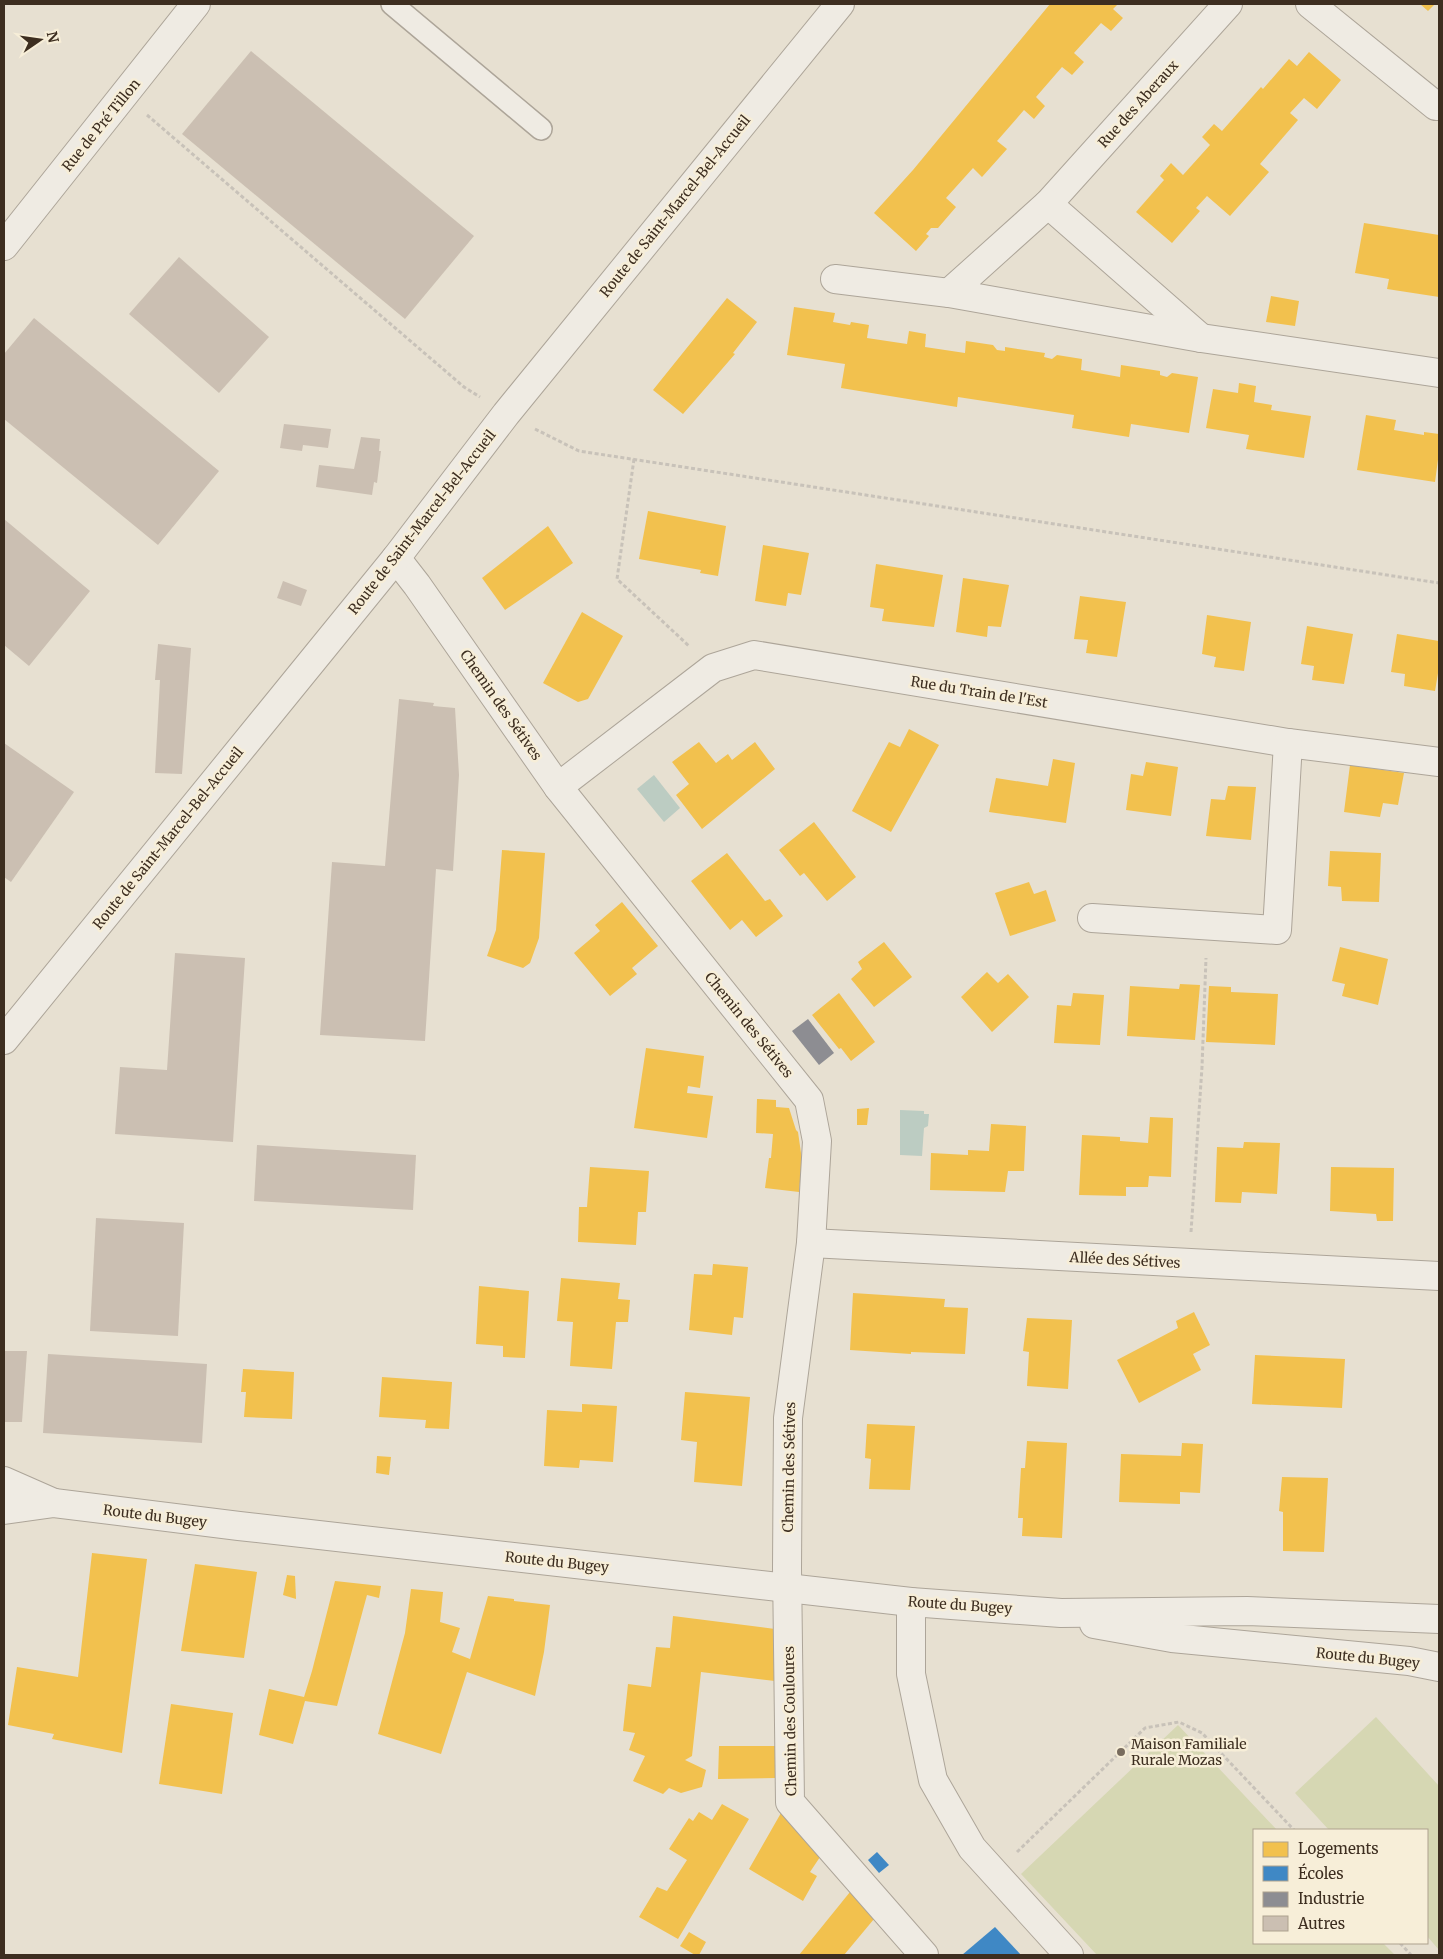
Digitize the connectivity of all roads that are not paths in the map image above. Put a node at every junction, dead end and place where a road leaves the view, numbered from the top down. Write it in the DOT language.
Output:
graph roads {
  1 [pos="196,4"];
  2 [pos="392,4"];
  3 [pos="840,4"];
  4 [pos="1228,4"];
  5 [pos="1310,4"];
  6 [pos="1439,106"];
  7 [pos="541,129"];
  8 [pos="1048,204"];
  9 [pos="4,246"];
  10 [pos="835,279"];
  11 [pos="948,293"];
  12 [pos="1201,338"];
  13 [pos="1439,373"];
  14 [pos="396,558"];
  15 [pos="1288,743"];
  16 [pos="1439,762"];
  17 [pos="558,787"];
  18 [pos="1092,918"];
  19 [pos="4,1040"];
  20 [pos="811,1243"];
  21 [pos="1439,1276"];
  22 [pos="4,1481"];
  23 [pos="54,1503"];
  24 [pos="4,1510"];
  25 [pos="788,1588"];
  26 [pos="910,1602"];
  27 [pos="1061,1613"];
  28 [pos="1439,1619"];
  29 [pos="1439,1667"];
  30 [pos="924,1955"];
  31 [pos="1069,1955"];
  1 -- 9 [label="street, Rue de Pré Tillon"];
  2 -- 7 [label="lane"];
  3 -- 14 [label="street, Route de Saint-Marcel-Bel-Accueil"];
  4 -- 8 [label="street, Rue des Aberaux"];
  5 -- 6 [label="street"];
  8 -- 11 [label="street, Rue des Aberaux"];
  8 -- 12 [label="street"];
  10 -- 11 [label="street"];
  11 -- 12 [label="street"];
  12 -- 13 [label="street"];
  14 -- 17 [label="street, Chemin des Sétives"];
  14 -- 19 [label="street, Route de Saint-Marcel-Bel-Accueil"];
  15 -- 16 [label="street, Rue du Train de l'Est"];
  15 -- 17 [label="street, Rue du Train de l'Est"];
  15 -- 18 [label="street"];
  17 -- 20 [label="street, Chemin des Sétives"];
  20 -- 21 [label="street, Allée des Sétives"];
  20 -- 25 [label="street, Chemin des Sétives"];
  22 -- 23 [label="street, Route du Bugey"];
  23 -- 24 [label="street, Route du Bugey"];
  23 -- 25 [label="street, Route du Bugey"];
  25 -- 26 [label="street, Route du Bugey"];
  25 -- 30 [label="street, Chemin des Couloures"];
  26 -- 27 [label="street, Route du Bugey"];
  26 -- 31 [label="street"];
  27 -- 28 [label="street, Route du Bugey"];
  27 -- 29 [label="street, Route du Bugey"];
}
